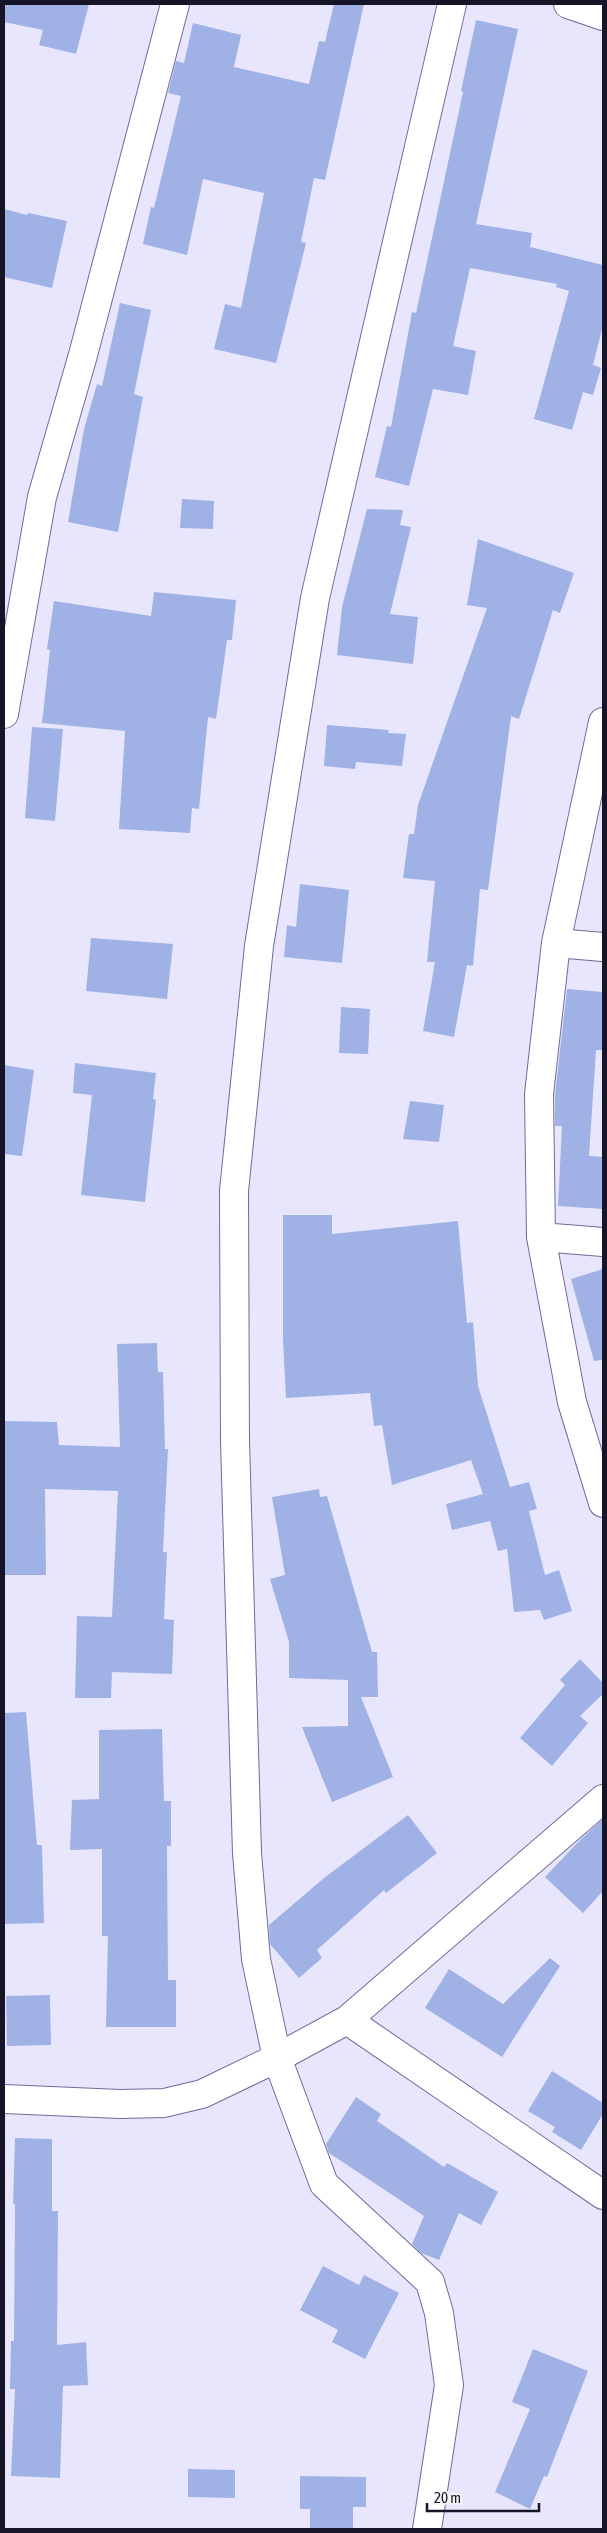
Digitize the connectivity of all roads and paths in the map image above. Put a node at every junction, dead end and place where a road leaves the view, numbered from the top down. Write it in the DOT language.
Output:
graph roads {
  1 [pos="175,4"];
  2 [pos="452,4"];
  3 [pos="568,4"];
  4 [pos="603,16"];
  5 [pos="4,714"];
  6 [pos="603,722"];
  7 [pos="556,943"];
  8 [pos="603,947"];
  9 [pos="541,1237"];
  10 [pos="603,1242"];
  11 [pos="603,1503"];
  12 [pos="603,1799"];
  13 [pos="347,2020"];
  14 [pos="277,2058"];
  15 [pos="4,2099"];
  16 [pos="603,2195"];
  17 [pos="427,2529"];
  1 -- 5 [label="street"];
  2 -- 14 [label="street"];
  3 -- 4 [label="street"];
  6 -- 7 [label="street"];
  7 -- 8 [label="street"];
  7 -- 9 [label="street"];
  9 -- 10 [label="street"];
  9 -- 11 [label="street"];
  12 -- 13 [label="street"];
  13 -- 14 [label="street"];
  13 -- 16 [label="street"];
  14 -- 15 [label="street"];
  14 -- 17 [label="street"];
}
